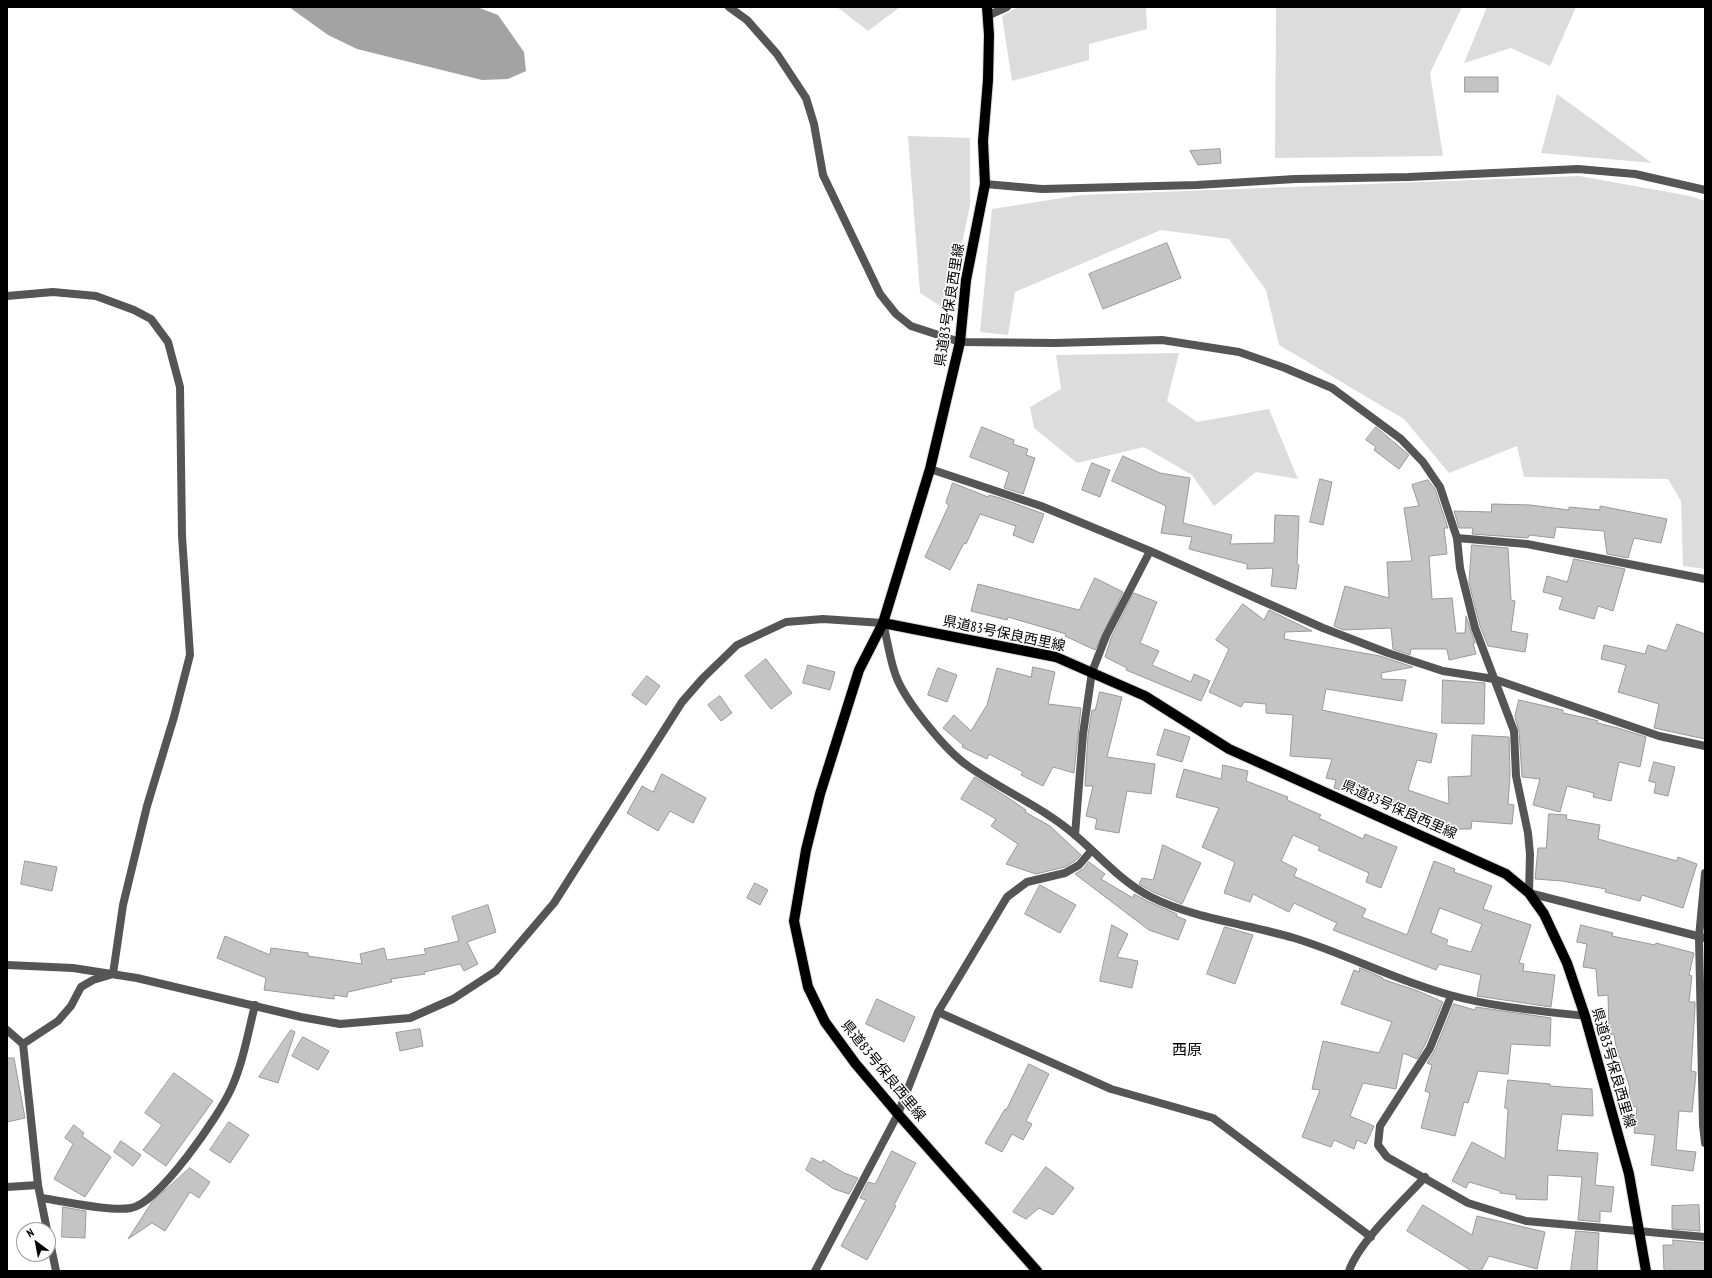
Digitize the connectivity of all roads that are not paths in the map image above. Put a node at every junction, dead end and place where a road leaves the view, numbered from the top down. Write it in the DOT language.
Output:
graph roads {
  1 [pos="729,7"];
  2 [pos="1007,7"];
  3 [pos="987,12"];
  4 [pos="985,184"];
  5 [pos="1705,190"];
  6 [pos="7,296"];
  7 [pos="960,342"];
  8 [pos="930,469"];
  9 [pos="1456,538"];
  10 [pos="1150,551"];
  11 [pos="1705,579"];
  12 [pos="883,623"];
  13 [pos="1092,672"];
  14 [pos="1494,679"];
  15 [pos="1705,746"];
  16 [pos="1075,835"];
  17 [pos="1091,851"];
  18 [pos="1705,873"];
  19 [pos="1529,892"];
  20 [pos="1702,937"];
  21 [pos="7,965"];
  22 [pos="113,974"];
  23 [pos="1451,996"];
  24 [pos="255,1005"];
  25 [pos="938,1012"];
  26 [pos="1585,1016"];
  27 [pos="7,1030"];
  28 [pos="23,1044"];
  29 [pos="898,1114"];
  30 [pos="1705,1143"];
  31 [pos="1425,1177"];
  32 [pos="38,1185"];
  33 [pos="7,1187"];
  34 [pos="41,1198"];
  35 [pos="46,1222"];
  36 [pos="1638,1230"];
  37 [pos="1371,1237"];
  38 [pos="1705,1237"];
  39 [pos="814,1271"];
  40 [pos="1037,1271"];
  41 [pos="1349,1271"];
  42 [pos="1646,1271"];
  1 -- 7 [label="street"];
  2 -- 3 [label="street"];
  3 -- 4 [label="main road, 県道83号保良西里線"];
  4 -- 5 [label="street"];
  4 -- 7 [label="main road, 県道83号保良西里線"];
  6 -- 22 [label="street"];
  7 -- 8 [label="main road, 県道83号保良西里線"];
  7 -- 9 [label="street"];
  8 -- 10 [label="street"];
  8 -- 12 [label="main road, 県道83号保良西里線"];
  9 -- 11 [label="street"];
  9 -- 14 [label="street"];
  10 -- 13 [label="street"];
  10 -- 14 [label="street"];
  12 -- 13 [label="main road, 県道83号保良西里線"];
  12 -- 16 [label="street"];
  12 -- 24 [label="street"];
  12 -- 29 [label="main road, 県道83号保良西里線"];
  13 -- 16 [label="street"];
  13 -- 19 [label="main road, 県道83号保良西里線"];
  14 -- 15 [label="street"];
  14 -- 19 [label="street"];
  16 -- 17 [label="street"];
  17 -- 23 [label="street"];
  17 -- 25 [label="street"];
  18 -- 20 [label="street"];
  19 -- 20 [label="street"];
  19 -- 26 [label="main road, 県道83号保良西里線"];
  20 -- 30 [label="street"];
  21 -- 22 [label="street"];
  22 -- 24 [label="street"];
  22 -- 28 [label="street"];
  23 -- 26 [label="street"];
  23 -- 31 [label="street"];
  24 -- 34 [label="street"];
  25 -- 29 [label="street"];
  25 -- 37 [label="street"];
  26 -- 36 [label="main road, 県道83号保良西里線"];
  27 -- 28 [label="street"];
  28 -- 32 [label="street"];
  29 -- 39 [label="street"];
  29 -- 40 [label="main road, 県道83号保良西里線"];
  31 -- 36 [label="street"];
  31 -- 37 [label="street"];
  32 -- 33 [label="street"];
  32 -- 34 [label="street"];
  34 -- 35 [label="street"];
  36 -- 38 [label="street"];
  36 -- 42 [label="main road, 県道83号保良西里線"];
  37 -- 41 [label="street"];
}
